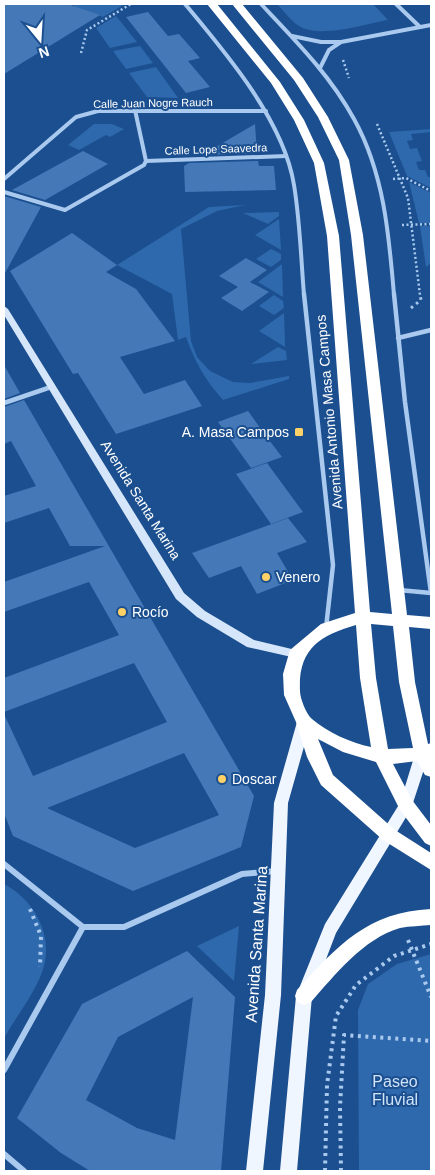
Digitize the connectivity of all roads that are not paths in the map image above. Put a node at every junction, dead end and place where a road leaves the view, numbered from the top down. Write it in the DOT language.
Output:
graph roads {
  1 [pos="185,4"];
  2 [pos="212,4"];
  3 [pos="237,4"];
  4 [pos="261,4"];
  5 [pos="396,4"];
  6 [pos="431,25"];
  7 [pos="420,27"];
  8 [pos="291,36"];
  9 [pos="341,42"];
  10 [pos="320,68"];
  11 [pos="136,110"];
  12 [pos="266,111"];
  13 [pos="286,156"];
  14 [pos="146,161"];
  15 [pos="4,179"];
  16 [pos="4,192"];
  17 [pos="4,310"];
  18 [pos="431,330"];
  19 [pos="398,338"];
  20 [pos="51,387"];
  21 [pos="4,403"];
  22 [pos="396,590"];
  23 [pos="431,593"];
  24 [pos="362,617"];
  25 [pos="400,619"];
  26 [pos="431,623"];
  27 [pos="326,628"];
  28 [pos="296,654"];
  29 [pos="304,722"];
  30 [pos="427,752"];
  31 [pos="381,756"];
  32 [pos="431,770"];
  33 [pos="406,805"];
  34 [pos="389,835"];
  35 [pos="431,838"];
  36 [pos="431,862"];
  37 [pos="4,864"];
  38 [pos="280,870"];
  39 [pos="431,917"];
  40 [pos="83,927"];
  41 [pos="304,996"];
  42 [pos="4,1070"];
  43 [pos="4,1154"];
  44 [pos="24,1171"];
  45 [pos="254,1171"];
  46 [pos="288,1171"];
  1 -- 12 [label="street, Avenida Antonio Masa Campos"];
  2 -- 24 [label="highway, Avenida Antonio Masa Campos"];
  3 -- 22 [label="highway"];
  4 -- 8 [label="street"];
  5 -- 7 [label="street"];
  6 -- 7 [label="street"];
  7 -- 9 [label="street"];
  8 -- 9 [label="street"];
  8 -- 10 [label="street"];
  9 -- 10 [label="street"];
  10 -- 19 [label="street"];
  11 -- 12 [label="street, Calle Juan Nogre Rauch"];
  11 -- 14 [label="street"];
  11 -- 15 [label="street, Calle Juan Nogre Rauch"];
  12 -- 13 [label="street, Avenida Antonio Masa Campos"];
  13 -- 14 [label="street, Calle Lope Saavedra"];
  13 -- 27 [label="street, Avenida Antonio Masa Campos"];
  14 -- 16 [label="street"];
  17 -- 20 [label="street, Avenida Santa Marina"];
  18 -- 19 [label="street"];
  19 -- 23 [label="street"];
  20 -- 21 [label="street"];
  20 -- 28 [label="street, Avenida Santa Marina"];
  22 -- 23 [label="street"];
  22 -- 25 [label="highway"];
  24 -- 25 [label="highway"];
  24 -- 27 [label="highway"];
  24 -- 31 [label="highway, Avenida Antonio Masa Campos"];
  25 -- 26 [label="highway"];
  25 -- 30 [label="highway"];
  27 -- 28 [label="highway"];
  28 -- 29 [label="highway"];
  29 -- 31 [label="highway"];
  29 -- 34 [label="highway"];
  29 -- 38 [label="main road, Avenida Santa Marina"];
  30 -- 31 [label="highway"];
  30 -- 32 [label="highway"];
  30 -- 33 [label="main road"];
  31 -- 33 [label="highway, Avenida Antonio Masa Campos"];
  33 -- 34 [label="main road"];
  33 -- 35 [label="highway, Avenida Antonio Masa Campos"];
  34 -- 36 [label="highway"];
  34 -- 41 [label="main road"];
  37 -- 40 [label="street"];
  38 -- 40 [label="street"];
  38 -- 45 [label="main road, Avenida Santa Marina"];
  39 -- 41 [label="highway"];
  40 -- 42 [label="street"];
  41 -- 46 [label="main road"];
  43 -- 44 [label="street"];
}
